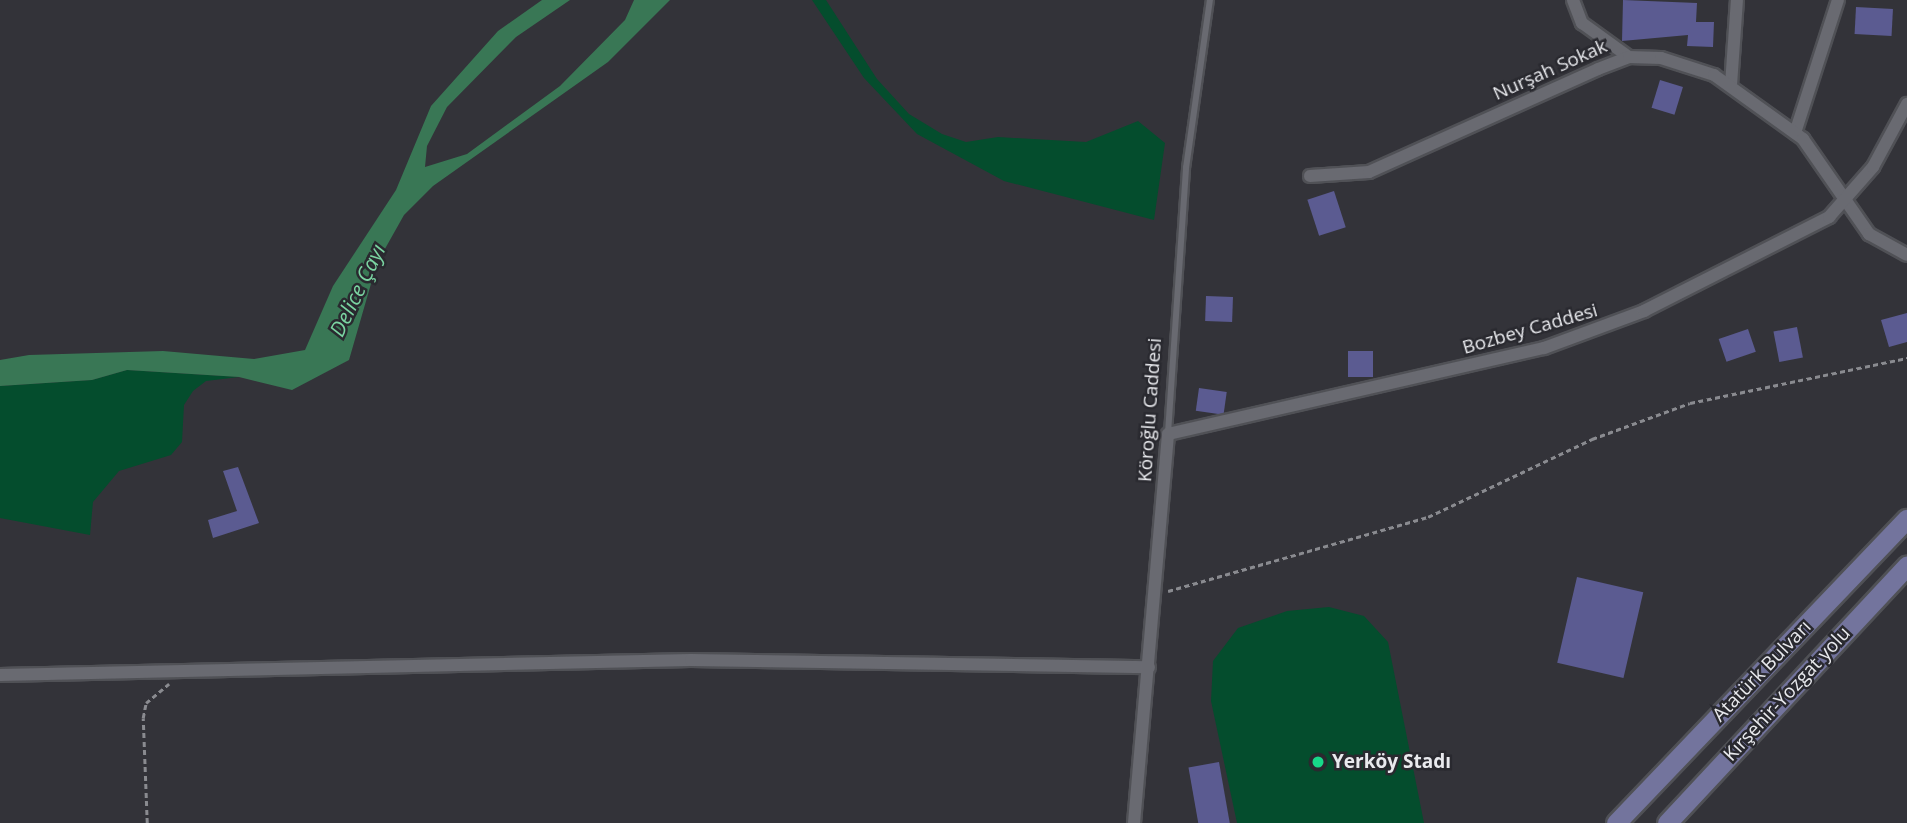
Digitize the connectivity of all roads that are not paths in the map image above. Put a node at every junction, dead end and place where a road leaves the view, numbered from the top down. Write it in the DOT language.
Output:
graph roads {
  1 [pos="1210,0"];
  2 [pos="1573,0"];
  3 [pos="1737,0"];
  4 [pos="1838,0"];
  5 [pos="1629,57"];
  6 [pos="1731,85"];
  7 [pos="1907,104"];
  8 [pos="1796,133"];
  9 [pos="1310,176"];
  10 [pos="1846,200"];
  11 [pos="1907,255"];
  12 [pos="1168,434"];
  13 [pos="1907,519"];
  14 [pos="1907,566"];
  15 [pos="1149,667"];
  16 [pos="0,675"];
  17 [pos="1134,823"];
  18 [pos="1616,823"];
  19 [pos="1667,823"];
  1 -- 12 [label="lane, Köroğlu Caddesi"];
  2 -- 5 [label="street"];
  3 -- 6 [label="street"];
  4 -- 8 [label="street"];
  5 -- 6 [label="street, Nurşah Sokak"];
  5 -- 9 [label="street, Nurşah Sokak"];
  6 -- 8 [label="street, Nurşah Sokak"];
  7 -- 10 [label="street, Bozbey Caddesi"];
  8 -- 10 [label="street, Nurşah Sokak"];
  10 -- 11 [label="street, Nurşah Sokak"];
  10 -- 12 [label="street, Bozbey Caddesi"];
  12 -- 15 [label="street, Köroğlu Caddesi"];
  13 -- 18 [label="main road, Atatürk Bulvarı"];
  14 -- 19 [label="main road, Kırşehir-Yozgat yolu"];
  15 -- 16 [label="street"];
  15 -- 17 [label="street, Köroğlu Caddesi"];
}
